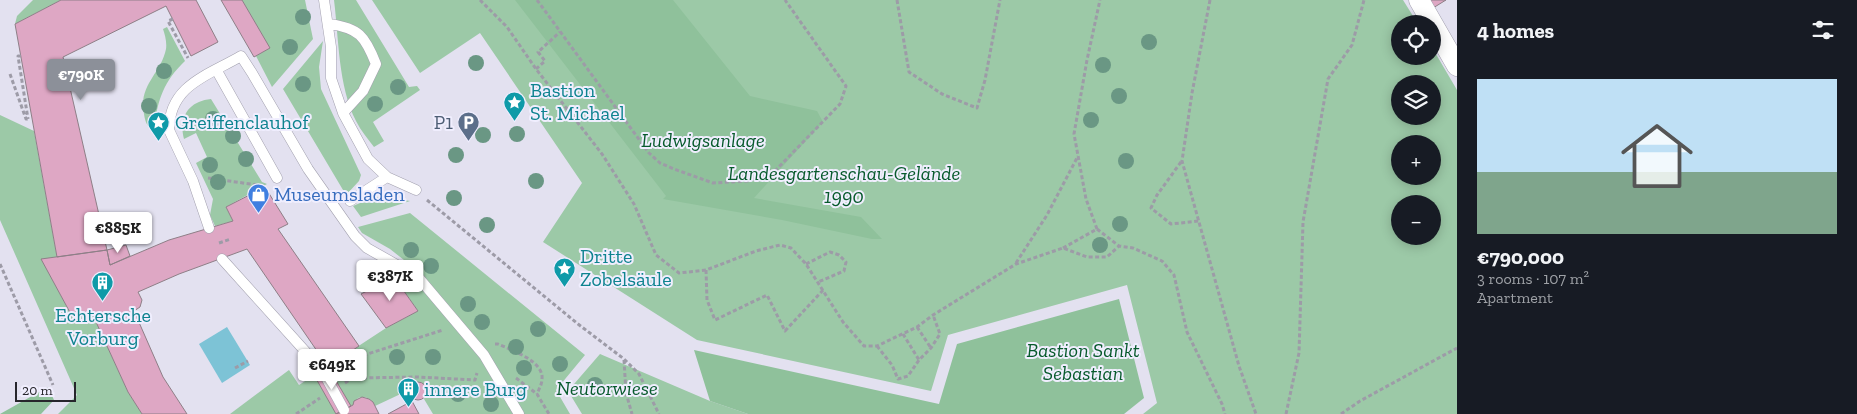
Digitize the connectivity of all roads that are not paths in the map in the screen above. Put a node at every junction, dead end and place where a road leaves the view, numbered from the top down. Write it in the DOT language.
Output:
graph roads {
  1 [pos="324,0"];
  2 [pos="1419,0"];
  3 [pos="329,24"];
  4 [pos="1457,66"];
  5 [pos="216,71"];
  6 [pos="343,113"];
  7 [pos="277,178"];
  8 [pos="387,178"];
  9 [pos="416,190"];
  10 [pos="350,201"];
  11 [pos="209,228"];
  12 [pos="222,259"];
  13 [pos="344,410"];
  14 [pos="519,414"];
  1 -- 3 [label="lane"];
  2 -- 4 [label="street"];
  3 -- 6 [label="lane"];
  3 -- 6 [label="lane"];
  5 -- 7 [label="lane"];
  5 -- 11 [label="lane"];
  5 -- 14 [label="lane"];
  6 -- 8 [label="lane"];
  8 -- 9 [label="lane"];
  8 -- 10 [label="lane"];
  12 -- 13 [label="lane, bridge"];
}
